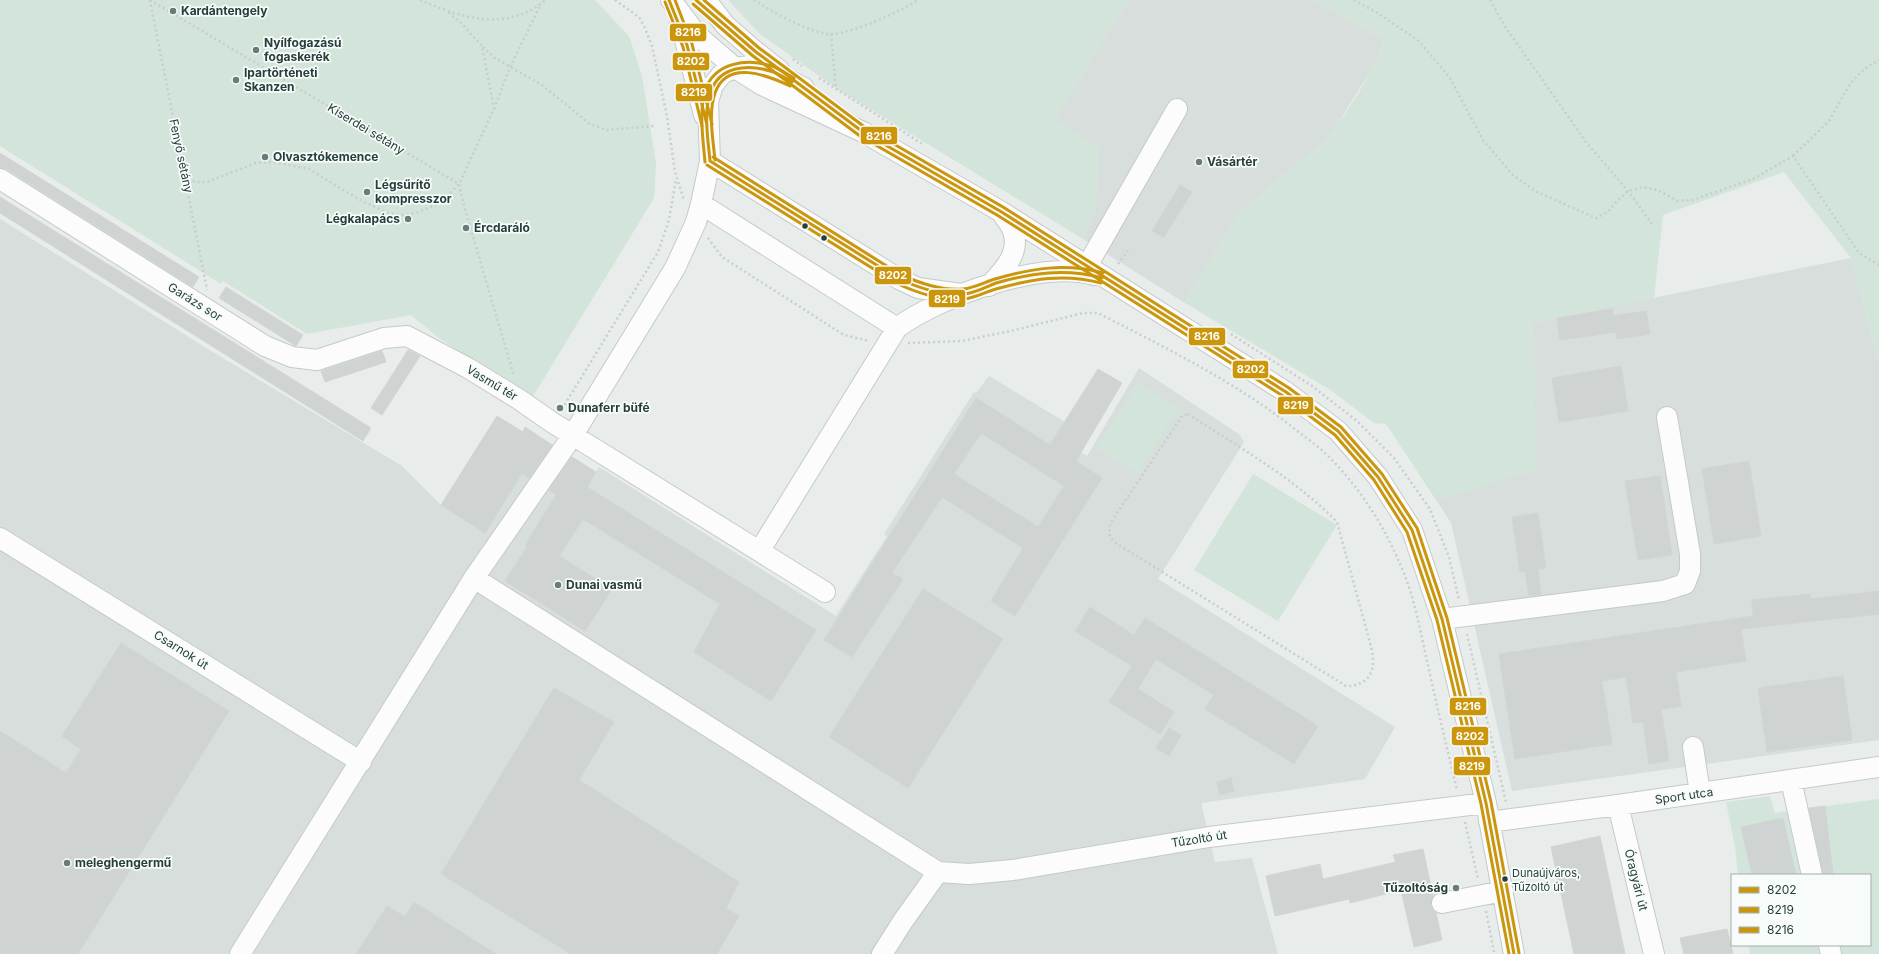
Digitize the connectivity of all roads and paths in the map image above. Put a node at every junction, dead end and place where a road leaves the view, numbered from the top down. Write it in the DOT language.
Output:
graph roads {
  1 [pos="150,0"];
  2 [pos="420,0"];
  3 [pos="546,0"];
  4 [pos="615,0"];
  5 [pos="670,0"];
  6 [pos="696,0"];
  7 [pos="706,0"];
  8 [pos="754,0"];
  9 [pos="918,0"];
  10 [pos="1354,0"];
  11 [pos="1490,0"];
  12 [pos="541,4"];
  13 [pos="447,12"];
  14 [pos="725,25"];
  15 [pos="831,34"];
  16 [pos="482,46"];
  17 [pos="791,58"];
  18 [pos="1879,60"];
  19 [pos="510,67"];
  20 [pos="804,67"];
  21 [pos="735,68"];
  22 [pos="810,82"];
  23 [pos="836,90"];
  24 [pos="494,109"];
  25 [pos="1177,109"];
  26 [pos="654,126"];
  27 [pos="708,128"];
  28 [pos="863,132"];
  29 [pos="928,148"];
  30 [pos="1793,156"];
  31 [pos="710,161"];
  32 [pos="185,176"];
  33 [pos="0,179"];
  34 [pos="676,179"];
  35 [pos="459,184"];
  36 [pos="1628,191"];
  37 [pos="1000,211"];
  38 [pos="699,213"];
  39 [pos="1652,224"];
  40 [pos="1128,251"];
  41 [pos="1091,258"];
  42 [pos="1879,265"];
  43 [pos="1111,281"];
  44 [pos="990,286"];
  45 [pos="965,294"];
  46 [pos="212,312"];
  47 [pos="1224,330"];
  48 [pos="407,336"];
  49 [pos="893,336"];
  50 [pos="520,400"];
  51 [pos="1182,416"];
  52 [pos="1667,417"];
  53 [pos="553,423"];
  54 [pos="573,435"];
  55 [pos="0,538"];
  56 [pos="760,550"];
  57 [pos="474,578"];
  58 [pos="825,592"];
  59 [pos="1462,616"];
  60 [pos="1442,619"];
  61 [pos="1693,746"];
  62 [pos="361,762"];
  63 [pos="1879,767"];
  64 [pos="1791,780"];
  65 [pos="1700,793"];
  66 [pos="1461,806"];
  67 [pos="1618,806"];
  68 [pos="1487,812"];
  69 [pos="1510,818"];
  70 [pos="938,872"];
  71 [pos="1812,874"];
  72 [pos="1503,891"];
  73 [pos="1442,903"];
  74 [pos="240,954"];
  75 [pos="882,954"];
  76 [pos="1514,954"];
  77 [pos="1654,954"];
  1 -- 32 [label="path, Fenyő sétány"];
  1 -- 35 [label="path, Kiserdei sétány"];
  2 -- 13 [label="path"];
  3 -- 12 [label="path"];
  4 -- 34 [label="path"];
  5 -- 21 [label="street"];
  5 -- 27 [label="street"];
  6 -- 14 [label="street"];
  7 -- 14 [label="street"];
  8 -- 15 [label="path"];
  9 -- 15 [label="path"];
  10 -- 36 [label="path"];
  11 -- 36 [label="path"];
  12 -- 13 [label="path"];
  12 -- 19 [label="path"];
  13 -- 16 [label="path"];
  14 -- 22 [label="street"];
  15 -- 23 [label="path"];
  16 -- 19 [label="path"];
  16 -- 24 [label="path"];
  17 -- 20 [label="path"];
  18 -- 30 [label="path"];
  19 -- 24 [label="path"];
  19 -- 26 [label="path"];
  21 -- 22 [label="street"];
  21 -- 27 [label="street"];
  21 -- 28 [label="street"];
  22 -- 23 [label="path"];
  22 -- 28 [label="street"];
  23 -- 29 [label="path"];
  24 -- 35 [label="path"];
  25 -- 41 [label="street"];
  27 -- 31 [label="street"];
  28 -- 37 [label="street"];
  30 -- 36 [label="path"];
  30 -- 42 [label="path"];
  31 -- 38 [label="street"];
  31 -- 45 [label="street"];
  32 -- 35 [label="path"];
  32 -- 46 [label="path, Fenyő sétány"];
  33 -- 46 [label="street, Garázs sor"];
  34 -- 38 [label="path"];
  34 -- 53 [label="path"];
  35 -- 50 [label="path"];
  36 -- 39 [label="path"];
  37 -- 41 [label="street"];
  37 -- 44 [label="street"];
  38 -- 49 [label="street"];
  38 -- 49 [label="path"];
  38 -- 54 [label="street"];
  40 -- 41 [label="path"];
  41 -- 43 [label="street"];
  43 -- 44 [label="street"];
  43 -- 60 [label="street"];
  44 -- 45 [label="street"];
  45 -- 49 [label="street"];
  46 -- 48 [label="street, Garázs sor"];
  47 -- 59 [label="path"];
  48 -- 50 [label="street, Vasmű tér"];
  49 -- 56 [label="street"];
  49 -- 66 [label="path"];
  50 -- 53 [label="street, Vasmű tér"];
  51 -- 51 [label="path"];
  52 -- 59 [label="street"];
  53 -- 54 [label="street, Vasmű tér"];
  54 -- 56 [label="street, Vasmű tér"];
  54 -- 57 [label="street"];
  55 -- 62 [label="street, Csarnok út"];
  56 -- 58 [label="street, Vasmű tér"];
  57 -- 62 [label="street"];
  57 -- 70 [label="street"];
  59 -- 60 [label="street"];
  59 -- 69 [label="path"];
  60 -- 68 [label="street"];
  61 -- 65 [label="street"];
  62 -- 74 [label="street"];
  63 -- 64 [label="street, Sport utca"];
  64 -- 65 [label="street, Sport utca"];
  64 -- 71 [label="street"];
  65 -- 67 [label="street, Sport utca"];
  66 -- 68 [label="street, Tűzoltó út"];
  66 -- 70 [label="street, Tűzoltó út"];
  67 -- 69 [label="street, Sport utca"];
  67 -- 77 [label="street, Óragyári út"];
  68 -- 69 [label="street, Sport utca"];
  68 -- 72 [label="street"];
  70 -- 75 [label="street"];
  72 -- 73 [label="street"];
  72 -- 76 [label="street"];
}
